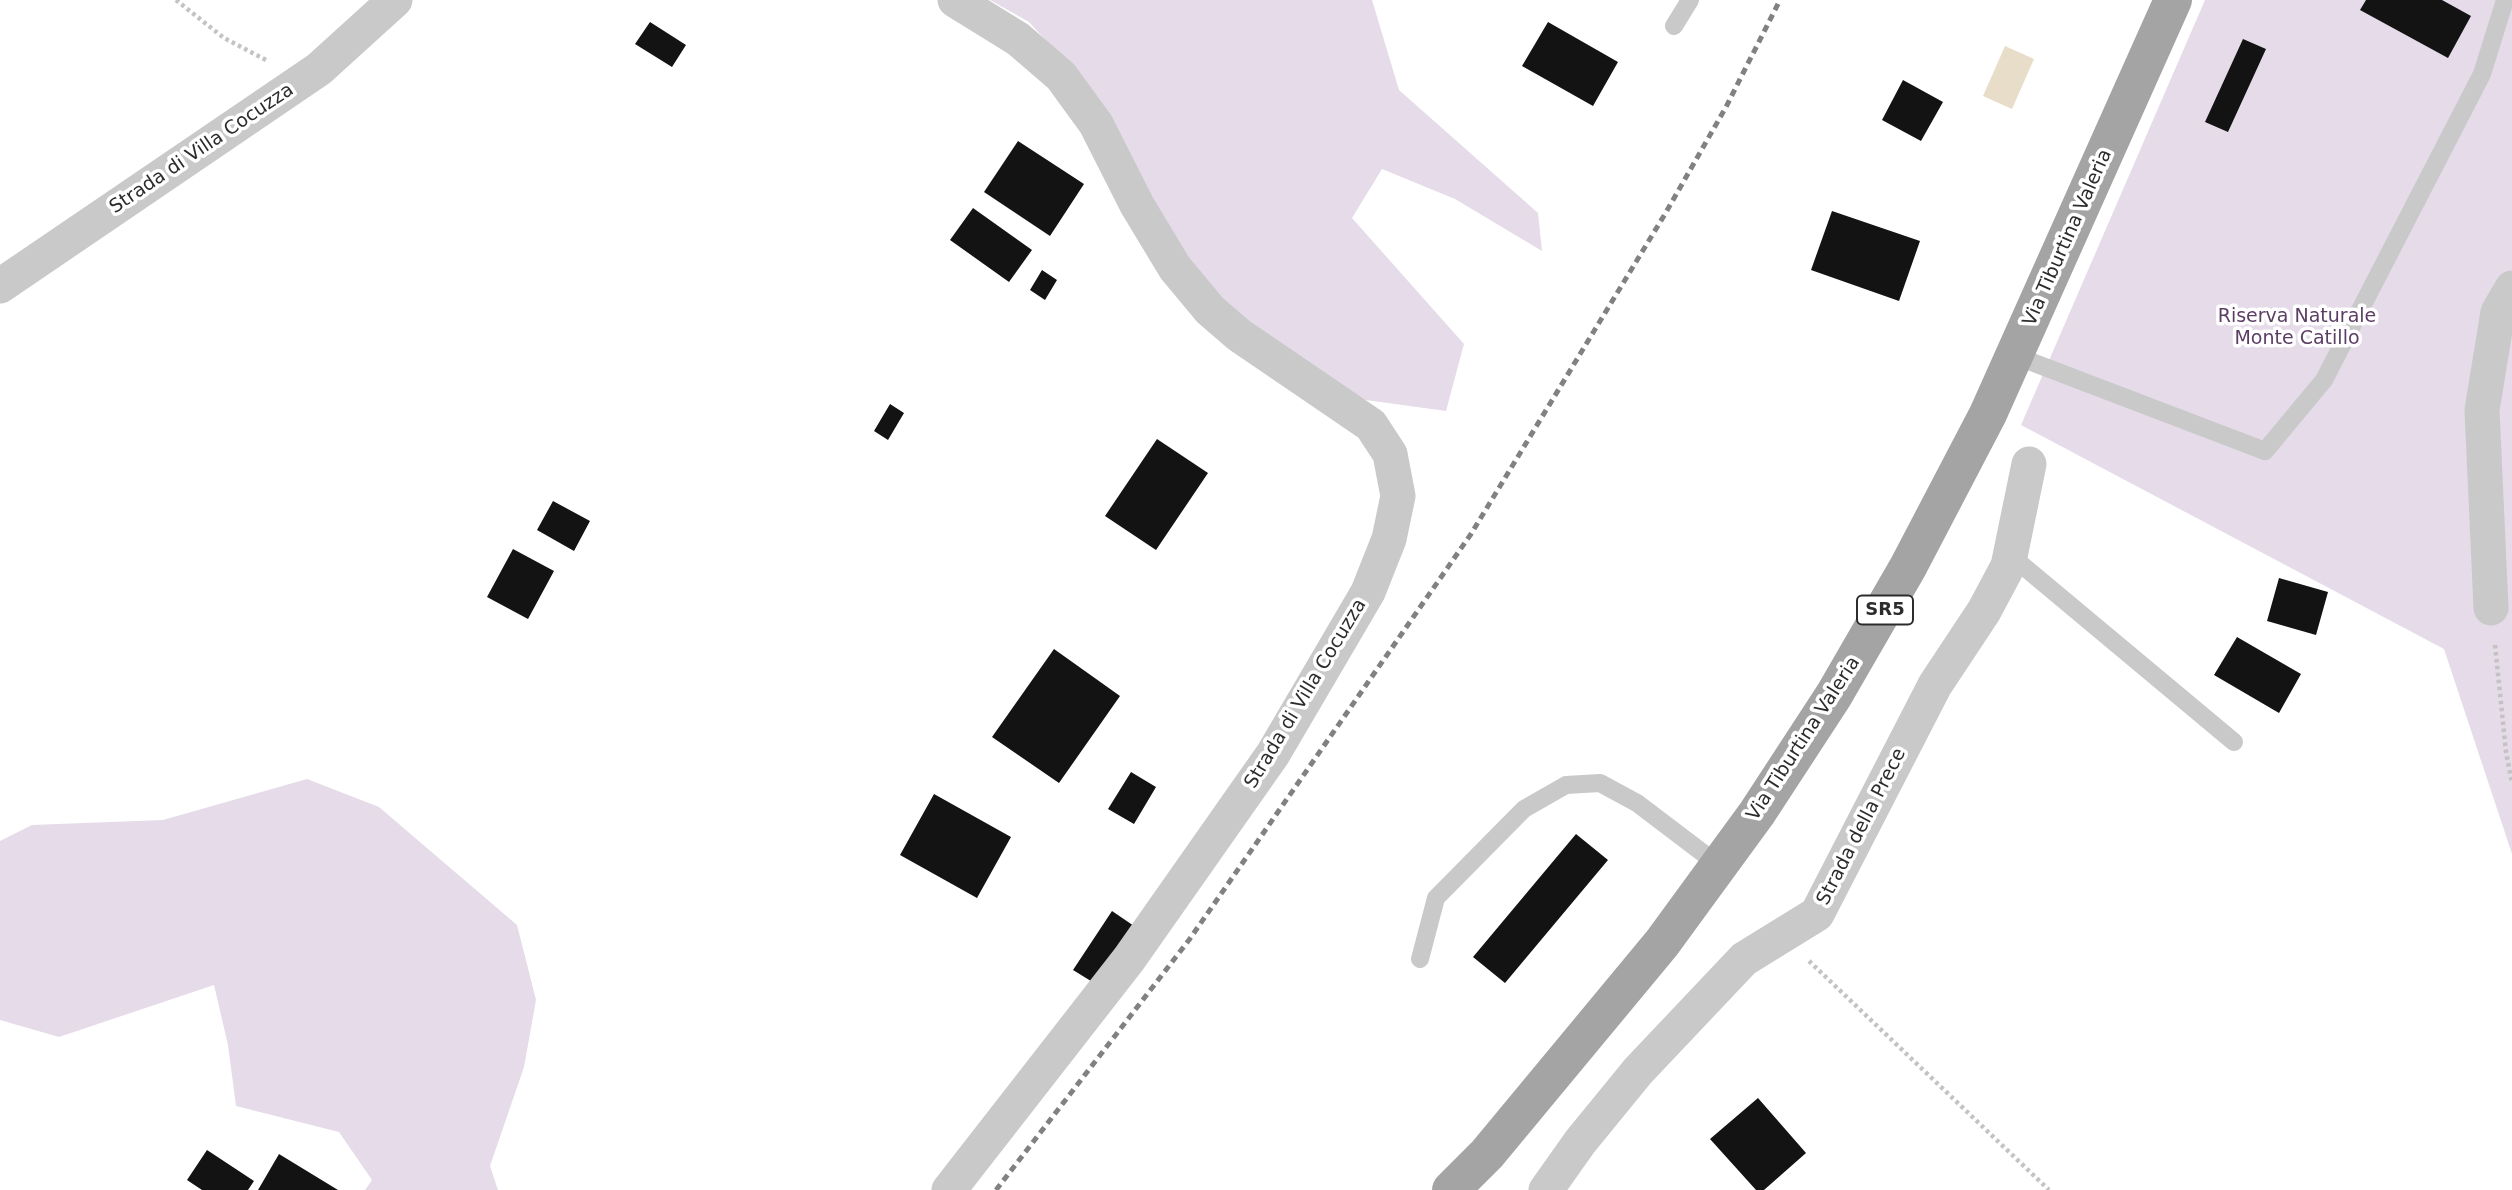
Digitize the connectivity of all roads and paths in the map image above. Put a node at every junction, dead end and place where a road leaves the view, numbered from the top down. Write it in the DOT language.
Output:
graph roads {
  1 [pos="176,0"];
  2 [pos="395,0"];
  3 [pos="955,0"];
  4 [pos="1690,0"];
  5 [pos="2173,0"];
  6 [pos="2505,0"];
  7 [pos="1674,26"];
  8 [pos="319,69"];
  9 [pos="0,286"];
  10 [pos="2512,288"];
  11 [pos="2016,356"];
  12 [pos="2029,464"];
  13 [pos="2010,555"];
  14 [pos="2491,608"];
  15 [pos="2234,742"];
  16 [pos="2512,783"];
  17 [pos="1720,866"];
  18 [pos="1784,934"];
  19 [pos="1420,959"];
  20 [pos="949,1190"];
  21 [pos="1451,1190"];
  22 [pos="1546,1190"];
  23 [pos="2049,1190"];
  1 -- 8 [label="path"];
  2 -- 8 [label="street, Strada di Villa Cocuzza"];
  3 -- 20 [label="street, Strada di Villa Cocuzza"];
  4 -- 7 [label="lane"];
  5 -- 11 [label="main road, Via Tiburtina Valeria / SR5"];
  6 -- 11 [label="lane"];
  8 -- 9 [label="street, Strada di Villa Cocuzza"];
  10 -- 14 [label="street"];
  11 -- 17 [label="main road, Via Tiburtina Valeria / SR5"];
  12 -- 13 [label="street, Strada della Prece"];
  13 -- 15 [label="lane"];
  13 -- 18 [label="street, Strada della Prece"];
  14 -- 16 [label="path"];
  17 -- 19 [label="lane"];
  17 -- 21 [label="main road, Via Tiburtina Valeria / SR5"];
  18 -- 22 [label="street, Strada della Prece"];
  18 -- 23 [label="path"];
}
